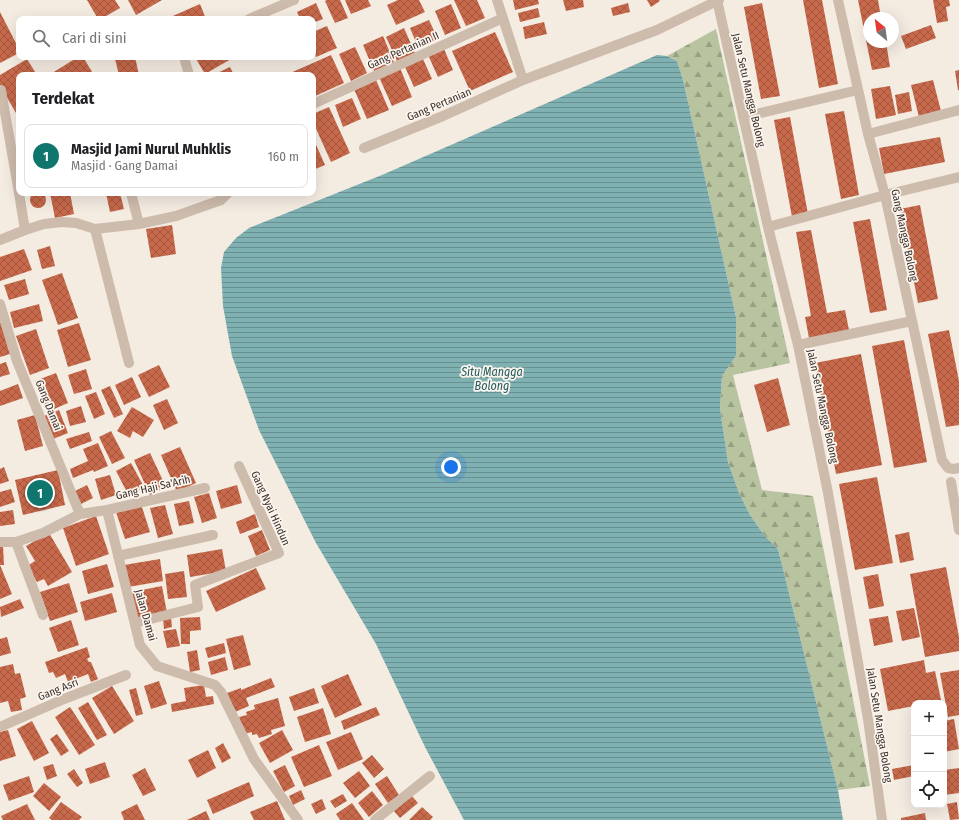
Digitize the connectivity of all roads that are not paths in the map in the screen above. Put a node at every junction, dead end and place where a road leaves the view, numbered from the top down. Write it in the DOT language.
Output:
graph roads {
  1 [pos="294,0"];
  2 [pos="498,0"];
  3 [pos="718,0"];
  4 [pos="838,0"];
  5 [pos="256,16"];
  6 [pos="503,18"];
  7 [pos="185,60"];
  8 [pos="188,72"];
  9 [pos="523,80"];
  10 [pos="1,90"];
  11 [pos="858,90"];
  12 [pos="316,103"];
  13 [pos="959,110"];
  14 [pos="743,118"];
  15 [pos="868,134"];
  16 [pos="364,148"];
  17 [pos="16,176"];
  18 [pos="959,177"];
  19 [pos="885,195"];
  20 [pos="20,196"];
  21 [pos="132,196"];
  22 [pos="225,196"];
  23 [pos="139,224"];
  24 [pos="768,227"];
  25 [pos="95,229"];
  26 [pos="26,230"];
  27 [pos="0,240"];
  28 [pos="0,304"];
  29 [pos="912,320"];
  30 [pos="798,345"];
  31 [pos="129,363"];
  32 [pos="239,466"];
  33 [pos="956,469"];
  34 [pos="951,482"];
  35 [pos="205,488"];
  36 [pos="107,510"];
  37 [pos="80,514"];
  38 [pos="959,530"];
  39 [pos="213,535"];
  40 [pos="0,542"];
  41 [pos="16,542"];
  42 [pos="118,556"];
  43 [pos="43,615"];
  44 [pos="135,623"];
  45 [pos="126,675"];
  46 [pos="0,727"];
  47 [pos="430,776"];
  48 [pos="298,820"];
  49 [pos="375,820"];
  50 [pos="882,820"];
  1 -- 5 [label="street"];
  2 -- 6 [label="street"];
  3 -- 9 [label="street, Jalan Setu Mangga Bolong"];
  3 -- 14 [label="street, Jalan Setu Mangga Bolong"];
  4 -- 11 [label="street, Gang Mangga Bolong"];
  6 -- 9 [label="street"];
  6 -- 12 [label="street, Gang Pertanian II"];
  7 -- 8 [label="street"];
  9 -- 16 [label="street, Gang Pertanian"];
  10 -- 17 [label="street"];
  11 -- 14 [label="street"];
  11 -- 15 [label="street, Gang Mangga Bolong"];
  13 -- 15 [label="street"];
  14 -- 24 [label="street, Jalan Setu Mangga Bolong"];
  15 -- 19 [label="street, Gang Mangga Bolong"];
  18 -- 19 [label="street"];
  19 -- 24 [label="street"];
  19 -- 29 [label="street, Gang Mangga Bolong"];
  20 -- 26 [label="street"];
  21 -- 23 [label="street"];
  22 -- 23 [label="street"];
  23 -- 25 [label="street"];
  24 -- 30 [label="street, Jalan Setu Mangga Bolong"];
  25 -- 26 [label="street"];
  25 -- 31 [label="street"];
  26 -- 27 [label="street"];
  28 -- 37 [label="street, Gang Damai"];
  29 -- 30 [label="street"];
  29 -- 33 [label="street, Gang Mangga Bolong"];
  30 -- 50 [label="street, Jalan Setu Mangga Bolong"];
  32 -- 44 [label="street, Gang Nyai Hindun"];
  34 -- 38 [label="street"];
  35 -- 36 [label="street, Gang Haji Sa'Arih"];
  36 -- 37 [label="street"];
  36 -- 42 [label="street, Jalan Damai"];
  37 -- 41 [label="street"];
  39 -- 42 [label="street"];
  40 -- 41 [label="street"];
  41 -- 43 [label="street"];
  42 -- 44 [label="street, Jalan Damai"];
  44 -- 48 [label="street, Jalan Damai"];
  45 -- 46 [label="street, Gang Asri"];
  47 -- 49 [label="street"];
}
